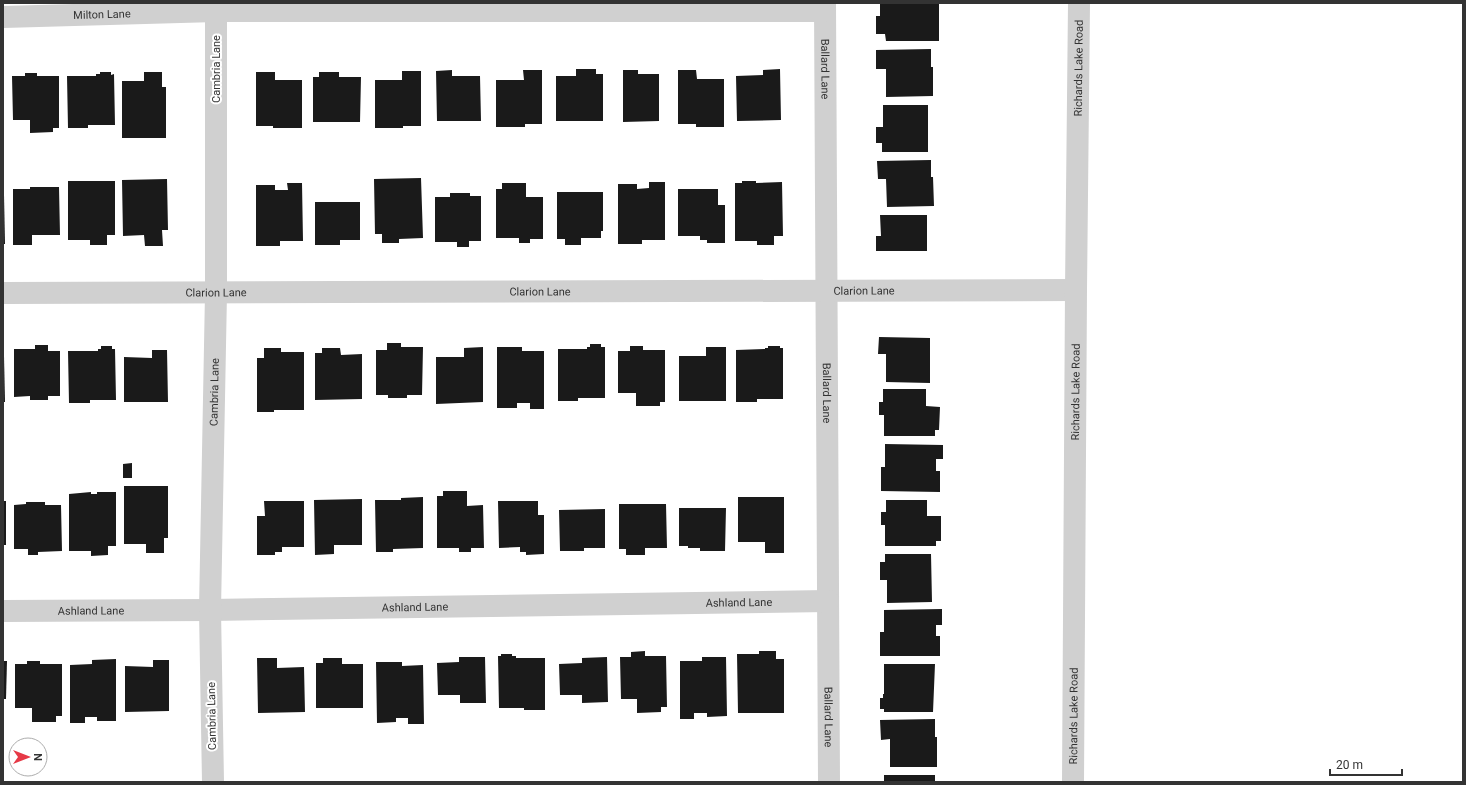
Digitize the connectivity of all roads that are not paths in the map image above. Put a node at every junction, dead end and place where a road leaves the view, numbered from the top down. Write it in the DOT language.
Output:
graph roads {
  1 [pos="1079,3"];
  2 [pos="216,7"];
  3 [pos="825,7"];
  4 [pos="3,17"];
  5 [pos="826,290"];
  6 [pos="1076,290"];
  7 [pos="3,293"];
  8 [pos="216,293"];
  9 [pos="828,601"];
  10 [pos="210,610"];
  11 [pos="3,611"];
  12 [pos="213,782"];
  13 [pos="829,782"];
  14 [pos="1073,782"];
  1 -- 6 [label="street, Richards Lake Road"];
  2 -- 3 [label="street, Milton Lane"];
  2 -- 4 [label="street, Milton Lane"];
  2 -- 8 [label="street, Cambria Lane"];
  3 -- 5 [label="street, Ballard Lane"];
  5 -- 6 [label="street, Clarion Lane"];
  5 -- 8 [label="street, Clarion Lane"];
  5 -- 9 [label="street, Ballard Lane"];
  6 -- 14 [label="street, Richards Lake Road"];
  7 -- 8 [label="street, Clarion Lane"];
  8 -- 10 [label="street, Cambria Lane"];
  9 -- 10 [label="street, Ashland Lane"];
  9 -- 13 [label="street, Ballard Lane"];
  10 -- 11 [label="street, Ashland Lane"];
  10 -- 12 [label="street, Cambria Lane"];
}
